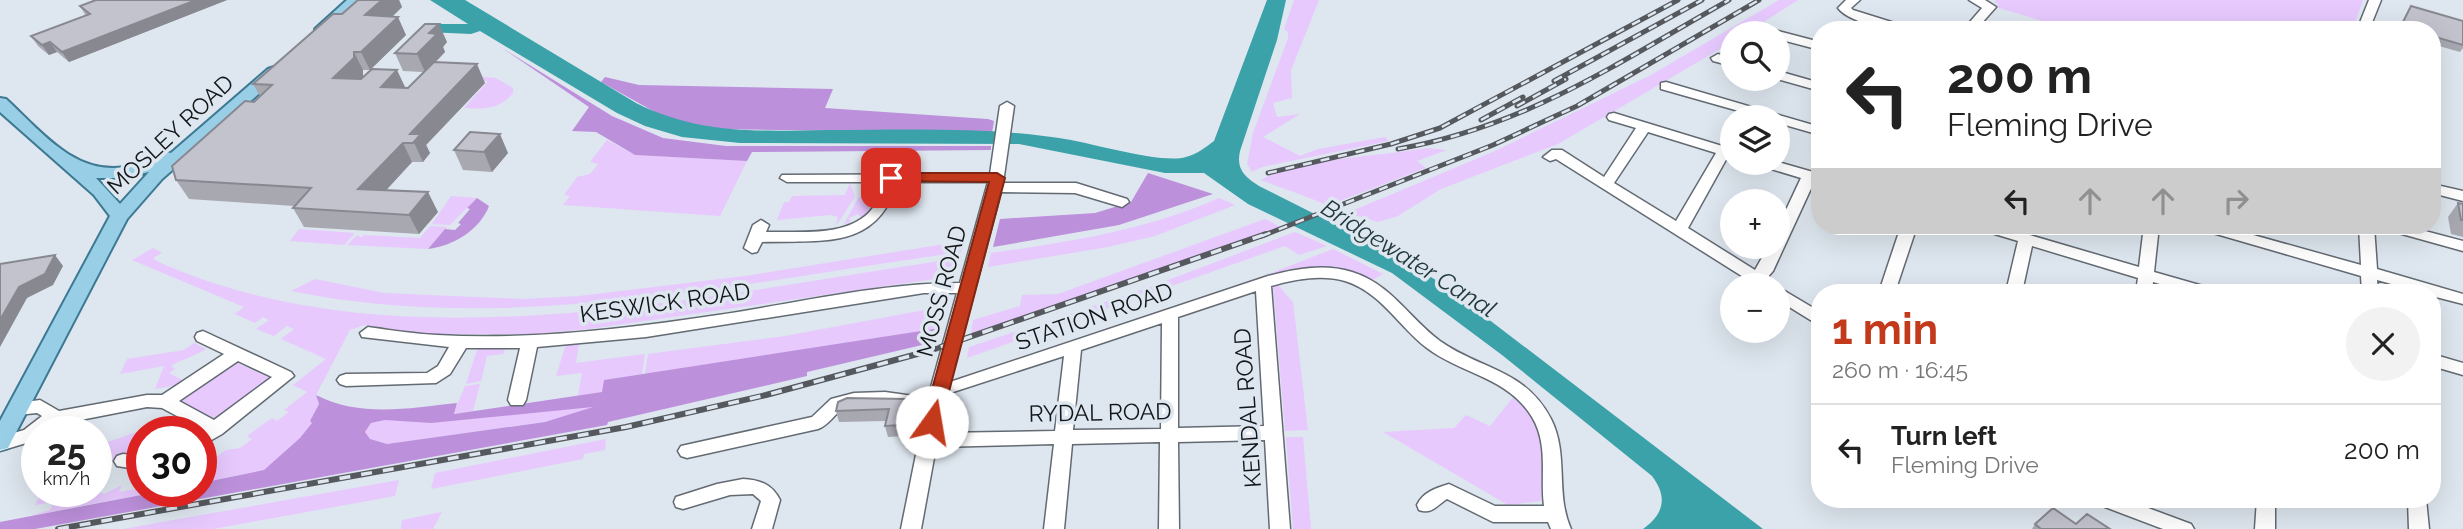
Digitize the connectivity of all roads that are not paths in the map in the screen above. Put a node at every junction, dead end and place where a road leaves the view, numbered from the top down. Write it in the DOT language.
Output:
graph roads {
  1 [pos="356,0"];
  2 [pos="1854,0"];
  3 [pos="2375,0"];
  4 [pos="1980,2"];
  5 [pos="1878,21"];
  6 [pos="1977,21"];
  7 [pos="2367,21"];
  8 [pos="1790,38"];
  9 [pos="307,43"];
  10 [pos="1811,44"];
  11 [pos="288,60"];
  12 [pos="1790,78"];
  13 [pos="1811,84"];
  14 [pos="1666,86"];
  15 [pos="0,103"];
  16 [pos="1731,105"];
  17 [pos="1006,113"];
  18 [pos="1614,117"];
  19 [pos="1790,122"];
  20 [pos="1645,126"];
  21 [pos="1811,128"];
  22 [pos="193,142"];
  23 [pos="1720,148"];
  24 [pos="1550,157"];
  25 [pos="71,166"];
  26 [pos="1720,166"];
  27 [pos="1790,170"];
  28 [pos="1811,176"];
  29 [pos="891,178"];
  30 [pos="787,179"];
  31 [pos="996,183"];
  32 [pos="1607,184"];
  33 [pos="1811,184"];
  34 [pos="2441,190"];
  35 [pos="2463,196"];
  36 [pos="1113,202"];
  37 [pos="119,216"];
  38 [pos="1790,222"];
  39 [pos="1679,230"];
  40 [pos="1906,235"];
  41 [pos="2013,235"];
  42 [pos="2151,235"];
  43 [pos="2236,235"];
  44 [pos="2368,235"];
  45 [pos="2422,235"];
  46 [pos="757,237"];
  47 [pos="2026,239"];
  48 [pos="2463,246"];
  49 [pos="2370,272"];
  50 [pos="1748,273"];
  51 [pos="1263,283"];
  52 [pos="1890,284"];
  53 [pos="2016,284"];
  54 [pos="2145,284"];
  55 [pos="2370,284"];
  56 [pos="2411,284"];
  57 [pos="967,288"];
  58 [pos="2441,293"];
  59 [pos="2463,299"];
  60 [pos="1790,300"];
  61 [pos="1170,314"];
  62 [pos="1811,314"];
  63 [pos="368,332"];
  64 [pos="203,337"];
  65 [pos="461,341"];
  66 [pos="530,341"];
  67 [pos="1073,347"];
  68 [pos="237,353"];
  69 [pos="2441,363"];
  70 [pos="2463,369"];
  71 [pos="346,380"];
  72 [pos="523,390"];
  73 [pos="937,397"];
  74 [pos="165,402"];
  75 [pos="17,409"];
  76 [pos="51,416"];
  77 [pos="66,416"];
  78 [pos="184,416"];
  79 [pos="217,427"];
  80 [pos="1272,433"];
  81 [pos="1170,435"];
  82 [pos="21,437"];
  83 [pos="1063,437"];
  84 [pos="929,440"];
  85 [pos="0,443"];
  86 [pos="687,451"];
  87 [pos="683,502"];
  88 [pos="1426,505"];
  89 [pos="2131,508"];
  90 [pos="2266,508"];
  91 [pos="2418,508"];
  92 [pos="1557,521"];
  93 [pos="762,529"];
  94 [pos="911,529"];
  95 [pos="1054,529"];
  96 [pos="1168,529"];
  97 [pos="1280,529"];
  98 [pos="2184,529"];
  99 [pos="2266,529"];
  100 [pos="2419,529"];
  1 -- 9 [label="main road"];
  2 -- 5 [label="street"];
  3 -- 7 [label="street"];
  4 -- 6 [label="street"];
  8 -- 10 [label="street"];
  11 -- 22 [label="main road, MOSLEY ROAD"];
  12 -- 13 [label="street"];
  14 -- 16 [label="street"];
  15 -- 25 [label="main road"];
  17 -- 31 [label="street, MOSS ROAD"];
  18 -- 20 [label="street"];
  19 -- 21 [label="street"];
  20 -- 23 [label="street"];
  20 -- 32 [label="street"];
  22 -- 25 [label="main road"];
  22 -- 37 [label="main road, MOSLEY ROAD"];
  24 -- 32 [label="street"];
  25 -- 37 [label="main road"];
  26 -- 39 [label="street"];
  27 -- 28 [label="street"];
  29 -- 30 [label="street"];
  29 -- 31 [label="street"];
  29 -- 46 [label="street"];
  31 -- 36 [label="street"];
  31 -- 57 [label="street, MOSS ROAD"];
  32 -- 39 [label="street"];
  33 -- 38 [label="street"];
  34 -- 35 [label="street"];
  37 -- 75 [label="main road, MOSLEY ROAD"];
  39 -- 50 [label="street"];
  40 -- 52 [label="street"];
  41 -- 47 [label="street"];
  42 -- 54 [label="street"];
  43 -- 49 [label="street"];
  44 -- 49 [label="street"];
  45 -- 48 [label="street"];
  47 -- 53 [label="street"];
  47 -- 54 [label="street"];
  49 -- 55 [label="street"];
  49 -- 56 [label="street"];
  51 -- 61 [label="street, STATION ROAD"];
  51 -- 80 [label="street, KENDAL ROAD"];
  51 -- 92 [label="street, STATION ROAD"];
  57 -- 66 [label="street, KESWICK ROAD"];
  57 -- 73 [label="street, MOSS ROAD"];
  58 -- 59 [label="street"];
  60 -- 62 [label="street"];
  61 -- 67 [label="street, STATION ROAD"];
  61 -- 81 [label="street"];
  63 -- 65 [label="street, KESWICK ROAD"];
  64 -- 68 [label="street"];
  65 -- 66 [label="street, KESWICK ROAD"];
  65 -- 71 [label="street"];
  66 -- 72 [label="street"];
  67 -- 73 [label="street, STATION ROAD"];
  67 -- 83 [label="street"];
  68 -- 74 [label="street"];
  68 -- 79 [label="street"];
  69 -- 70 [label="street"];
  73 -- 84 [label="street, MOSS ROAD"];
  73 -- 86 [label="street"];
  74 -- 77 [label="street"];
  74 -- 78 [label="street"];
  75 -- 76 [label="street"];
  75 -- 85 [label="main road, MOSLEY ROAD"];
  80 -- 81 [label="street, RYDAL ROAD"];
  80 -- 97 [label="street, KENDAL ROAD"];
  81 -- 83 [label="street, RYDAL ROAD"];
  81 -- 96 [label="street"];
  82 -- 85 [label="street"];
  83 -- 84 [label="street, RYDAL ROAD"];
  83 -- 95 [label="street"];
  84 -- 94 [label="street, MOSS ROAD"];
  87 -- 93 [label="street"];
  88 -- 92 [label="street"];
  89 -- 98 [label="street"];
  90 -- 99 [label="street"];
  91 -- 100 [label="street"];
}
